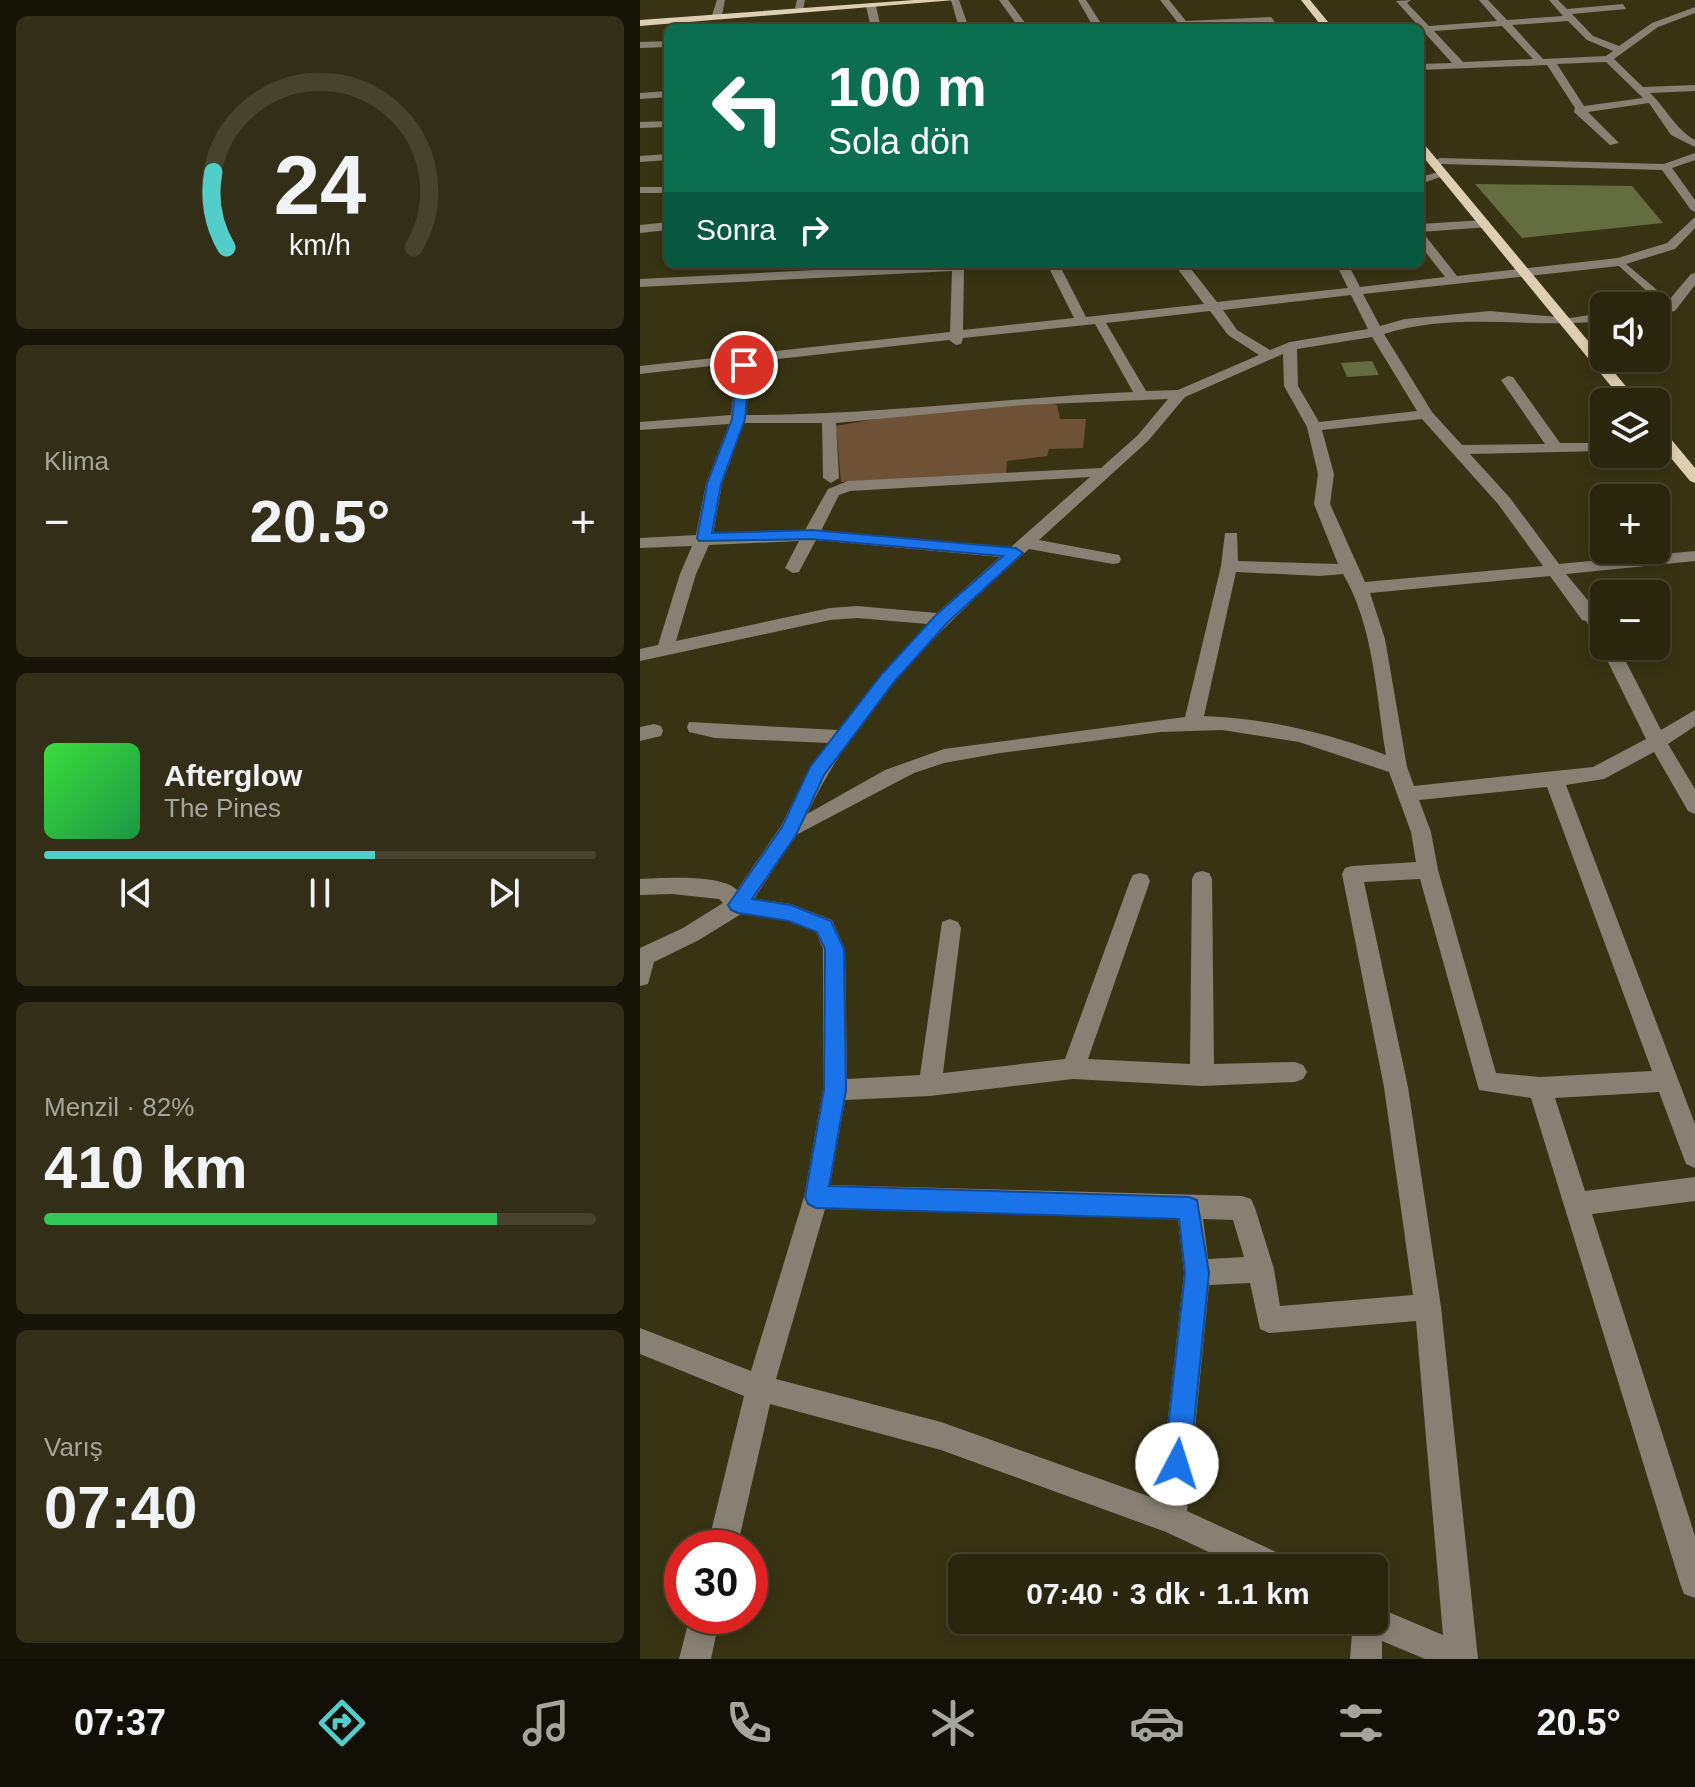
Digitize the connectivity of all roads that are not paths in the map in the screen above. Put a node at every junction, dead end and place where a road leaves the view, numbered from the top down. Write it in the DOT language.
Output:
graph roads {
  1 [pos="721,0"];
  2 [pos="918,0"];
  3 [pos="952,0"];
  4 [pos="1003,0"];
  5 [pos="1082,0"];
  6 [pos="1164,0"];
  7 [pos="1302,0"];
  8 [pos="1401,0"];
  9 [pos="1407,0"];
  10 [pos="1483,0"];
  11 [pos="1553,0"];
  12 [pos="1613,0"];
  13 [pos="897,1"];
  14 [pos="800,4"];
  15 [pos="871,6"];
  16 [pos="1693,12"];
  17 [pos="1631,13"];
  18 [pos="717,15"];
  19 [pos="1568,15"];
  20 [pos="640,21"];
  21 [pos="1504,23"];
  22 [pos="875,24"];
  23 [pos="961,24"];
  24 [pos="1021,24"];
  25 [pos="1097,24"];
  26 [pos="1184,24"];
  27 [pos="1244,24"];
  28 [pos="1273,24"];
  29 [pos="1319,24"];
  30 [pos="1324,24"];
  31 [pos="1421,24"];
  32 [pos="1655,25"];
  33 [pos="1425,29"];
  34 [pos="664,44"];
  35 [pos="640,45"];
  36 [pos="1620,50"];
  37 [pos="1608,59"];
  38 [pos="1546,63"];
  39 [pos="1459,64"];
  40 [pos="1424,67"];
  41 [pos="1695,88"];
  42 [pos="1640,90"];
  43 [pos="664,94"];
  44 [pos="640,96"];
  45 [pos="1651,100"];
  46 [pos="1578,110"];
  47 [pos="664,124"];
  48 [pos="640,125"];
  49 [pos="1614,143"];
  50 [pos="1695,144"];
  51 [pos="1695,156"];
  52 [pos="664,157"];
  53 [pos="1430,158"];
  54 [pos="640,159"];
  55 [pos="1668,167"];
  56 [pos="640,190"];
  57 [pos="664,190"];
  58 [pos="1695,195"];
  59 [pos="1695,208"];
  60 [pos="1695,221"];
  61 [pos="1485,224"];
  62 [pos="664,226"];
  63 [pos="1424,228"];
  64 [pos="640,229"];
  65 [pos="1695,236"];
  66 [pos="1424,242"];
  67 [pos="1624,267"];
  68 [pos="916,268"];
  69 [pos="962,268"];
  70 [pos="1055,268"];
  71 [pos="1183,268"];
  72 [pos="1344,268"];
  73 [pos="1533,276"];
  74 [pos="1695,277"];
  75 [pos="1454,281"];
  76 [pos="640,283"];
  77 [pos="1647,292"];
  78 [pos="1357,295"];
  79 [pos="1670,303"];
  80 [pos="1695,304"];
  81 [pos="1670,309"];
  82 [pos="1217,310"];
  83 [pos="1590,319"];
  84 [pos="1570,321"];
  85 [pos="1083,323"];
  86 [pos="1101,325"];
  87 [pos="1376,332"];
  88 [pos="960,338"];
  89 [pos="1590,342"];
  90 [pos="1290,346"];
  91 [pos="1268,354"];
  92 [pos="744,363"];
  93 [pos="640,372"];
  94 [pos="1618,372"];
  95 [pos="1508,380"];
  96 [pos="1621,388"];
  97 [pos="1631,388"];
  98 [pos="1141,394"];
  99 [pos="1180,394"];
  100 [pos="1426,414"];
  101 [pos="738,419"];
  102 [pos="829,419"];
  103 [pos="640,426"];
  104 [pos="1314,427"];
  105 [pos="1670,435"];
  106 [pos="1590,448"];
  107 [pos="1556,449"];
  108 [pos="1460,450"];
  109 [pos="1670,450"];
  110 [pos="1695,464"];
  111 [pos="1103,472"];
  112 [pos="831,478"];
  113 [pos="1695,478"];
  114 [pos="812,535"];
  115 [pos="1231,537"];
  116 [pos="704,538"];
  117 [pos="640,543"];
  118 [pos="1021,548"];
  119 [pos="1695,556"];
  120 [pos="1113,559"];
  121 [pos="1229,566"];
  122 [pos="793,568"];
  123 [pos="1348,568"];
  124 [pos="1553,570"];
  125 [pos="1360,588"];
  126 [pos="1590,616"];
  127 [pos="941,619"];
  128 [pos="665,650"];
  129 [pos="640,655"];
  130 [pos="1616,660"];
  131 [pos="1695,717"];
  132 [pos="1193,723"];
  133 [pos="696,727"];
  134 [pos="843,737"];
  135 [pos="1657,742"];
  136 [pos="1397,767"];
  137 [pos="1554,779"];
  138 [pos="1408,794"];
  139 [pos="1695,806"];
  140 [pos="789,830"];
  141 [pos="1428,870"];
  142 [pos="1202,879"];
  143 [pos="1140,881"];
  144 [pos="640,887"];
  145 [pos="738,905"];
  146 [pos="950,928"];
  147 [pos="641,964"];
  148 [pos="1073,1069"];
  149 [pos="1295,1072"];
  150 [pos="1202,1075"];
  151 [pos="1666,1081"];
  152 [pos="930,1085"];
  153 [pos="1540,1088"];
  154 [pos="835,1090"];
  155 [pos="1695,1156"];
  156 [pos="1695,1189"];
  157 [pos="816,1197"];
  158 [pos="1574,1204"];
  159 [pos="1189,1208"];
  160 [pos="1261,1269"];
  161 [pos="1197,1273"];
  162 [pos="1428,1307"];
  163 [pos="640,1341"];
  164 [pos="760,1388"];
  165 [pos="1172,1519"];
  166 [pos="726,1530"];
  167 [pos="1246,1554"];
  168 [pos="1695,1583"];
  169 [pos="1388,1628"];
  170 [pos="701,1634"];
  171 [pos="1368,1634"];
  172 [pos="695,1659"];
  173 [pos="1366,1659"];
  174 [pos="1461,1659"];
  1 -- 18 [label="street"];
  2 -- 13 [label="main road"];
  3 -- 15 [label="main road"];
  3 -- 23 [label="street"];
  4 -- 24 [label="street"];
  5 -- 25 [label="street"];
  6 -- 26 [label="street"];
  7 -- 29 [label="main road"];
  7 -- 30 [label="main road"];
  8 -- 9 [label="street"];
  8 -- 31 [label="street"];
  10 -- 21 [label="street"];
  11 -- 19 [label="street"];
  12 -- 17 [label="street"];
  13 -- 14 [label="main road"];
  14 -- 18 [label="main road"];
  15 -- 20 [label="main road"];
  15 -- 22 [label="street"];
  16 -- 32 [label="street"];
  17 -- 19 [label="street"];
  17 -- 32 [label="street"];
  18 -- 20 [label="main road"];
  19 -- 21 [label="street"];
  19 -- 36 [label="street"];
  21 -- 33 [label="street"];
  21 -- 38 [label="street"];
  27 -- 28 [label="street"];
  32 -- 36 [label="street"];
  33 -- 39 [label="street"];
  34 -- 35 [label="street"];
  36 -- 37 [label="street"];
  37 -- 38 [label="street"];
  37 -- 42 [label="street"];
  38 -- 39 [label="street"];
  38 -- 46 [label="street"];
  39 -- 40 [label="street"];
  41 -- 42 [label="street"];
  42 -- 45 [label="street"];
  43 -- 44 [label="street"];
  45 -- 46 [label="street"];
  45 -- 50 [label="street"];
  46 -- 49 [label="street"];
  47 -- 48 [label="street"];
  51 -- 55 [label="street"];
  52 -- 54 [label="street"];
  53 -- 55 [label="street"];
  53 -- 61 [label="main road"];
  53 -- 73 [label="main road"];
  55 -- 58 [label="street"];
  55 -- 59 [label="street"];
  56 -- 57 [label="street"];
  60 -- 73 [label="street"];
  61 -- 63 [label="street"];
  61 -- 73 [label="main road"];
  62 -- 64 [label="street"];
  65 -- 67 [label="street"];
  66 -- 75 [label="street"];
  67 -- 73 [label="street"];
  67 -- 77 [label="street"];
  68 -- 76 [label="street"];
  69 -- 88 [label="street"];
  70 -- 85 [label="street"];
  71 -- 82 [label="street"];
  72 -- 78 [label="street"];
  73 -- 75 [label="street"];
  73 -- 78 [label="street"];
  73 -- 84 [label="main road"];
  74 -- 79 [label="street"];
  75 -- 78 [label="street"];
  78 -- 82 [label="street"];
  78 -- 87 [label="street"];
  80 -- 81 [label="street"];
  82 -- 85 [label="street"];
  82 -- 86 [label="street"];
  82 -- 91 [label="street"];
  83 -- 84 [label="street"];
  84 -- 87 [label="street"];
  84 -- 89 [label="main road"];
  84 -- 96 [label="main road"];
  85 -- 88 [label="street"];
  86 -- 88 [label="street"];
  86 -- 98 [label="street"];
  87 -- 90 [label="street"];
  87 -- 100 [label="street"];
  88 -- 92 [label="street"];
  90 -- 91 [label="street"];
  90 -- 104 [label="street"];
  91 -- 99 [label="street"];
  92 -- 93 [label="street"];
  92 -- 101 [label="street"];
  94 -- 97 [label="main road"];
  95 -- 107 [label="street"];
  98 -- 99 [label="street"];
  98 -- 102 [label="street"];
  99 -- 111 [label="street"];
  100 -- 104 [label="street"];
  100 -- 108 [label="street"];
  101 -- 102 [label="street"];
  101 -- 103 [label="street"];
  101 -- 116 [label="street"];
  102 -- 112 [label="street"];
  104 -- 123 [label="street"];
  105 -- 110 [label="main road"];
  106 -- 107 [label="street"];
  107 -- 108 [label="street"];
  108 -- 124 [label="street"];
  109 -- 113 [label="main road"];
  111 -- 114 [label="street"];
  111 -- 118 [label="street"];
  114 -- 116 [label="street"];
  114 -- 118 [label="street"];
  114 -- 122 [label="street"];
  115 -- 121 [label="street"];
  116 -- 117 [label="street"];
  116 -- 128 [label="street"];
  118 -- 120 [label="street"];
  118 -- 127 [label="street"];
  119 -- 124 [label="street"];
  121 -- 123 [label="street"];
  121 -- 132 [label="street"];
  123 -- 125 [label="street"];
  124 -- 125 [label="street"];
  124 -- 126 [label="street"];
  125 -- 136 [label="street"];
  127 -- 128 [label="street"];
  127 -- 134 [label="street"];
  128 -- 129 [label="street"];
  130 -- 135 [label="street"];
  131 -- 135 [label="street"];
  132 -- 136 [label="street"];
  132 -- 140 [label="street"];
  133 -- 134 [label="street"];
  134 -- 140 [label="street"];
  135 -- 137 [label="street"];
  135 -- 139 [label="street"];
  136 -- 138 [label="street"];
  137 -- 138 [label="street"];
  137 -- 151 [label="street"];
  138 -- 141 [label="street"];
  140 -- 145 [label="street"];
  141 -- 153 [label="street"];
  141 -- 162 [label="street"];
  142 -- 150 [label="street"];
  143 -- 148 [label="street"];
  144 -- 145 [label="street"];
  145 -- 147 [label="street"];
  145 -- 154 [label="street"];
  146 -- 152 [label="street"];
  148 -- 150 [label="street"];
  148 -- 152 [label="street"];
  149 -- 150 [label="street"];
  151 -- 153 [label="street"];
  151 -- 155 [label="street"];
  152 -- 154 [label="street"];
  153 -- 158 [label="street"];
  154 -- 157 [label="street"];
  156 -- 158 [label="street"];
  157 -- 159 [label="street"];
  157 -- 164 [label="street"];
  158 -- 168 [label="street"];
  159 -- 160 [label="street"];
  159 -- 161 [label="street"];
  160 -- 161 [label="street"];
  160 -- 162 [label="street"];
  161 -- 165 [label="street"];
  162 -- 174 [label="street"];
  163 -- 164 [label="street"];
  164 -- 165 [label="street"];
  164 -- 166 [label="street"];
  165 -- 167 [label="street"];
  169 -- 174 [label="street"];
  170 -- 172 [label="street"];
  171 -- 173 [label="street"];
}
